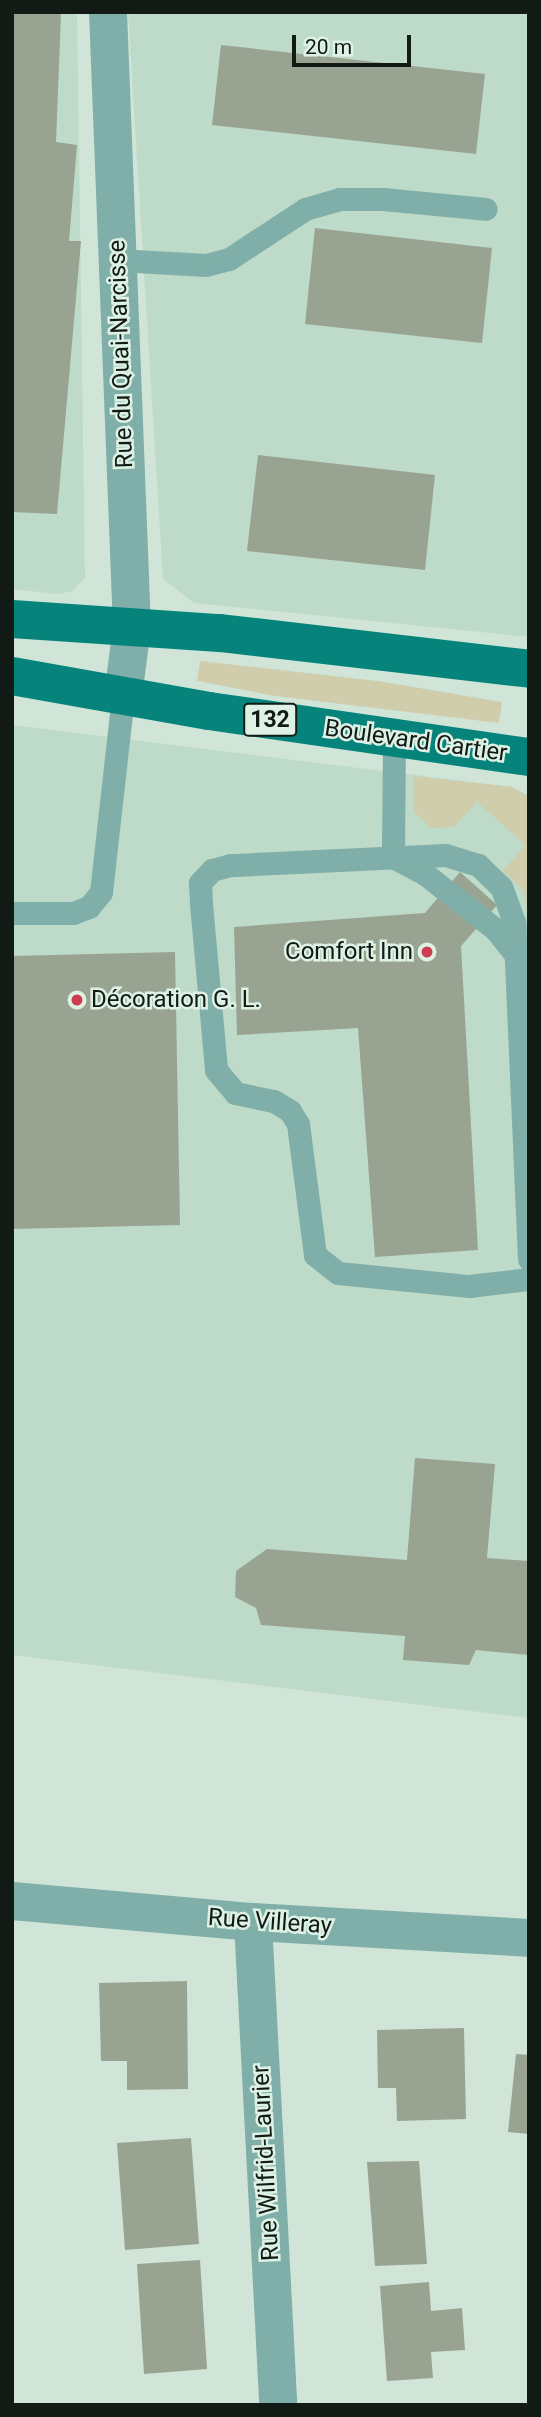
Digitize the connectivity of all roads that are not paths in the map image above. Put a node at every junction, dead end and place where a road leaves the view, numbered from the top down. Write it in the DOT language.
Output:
graph roads {
  1 [pos="108,12"];
  2 [pos="486,209"];
  3 [pos="117,260"];
  4 [pos="12,619"];
  5 [pos="132,627"];
  6 [pos="529,669"];
  7 [pos="12,676"];
  8 [pos="123,696"];
  9 [pos="394,737"];
  10 [pos="529,757"];
  11 [pos="393,857"];
  12 [pos="12,913"];
  13 [pos="516,955"];
  14 [pos="529,1259"];
  15 [pos="529,1279"];
  16 [pos="12,1901"];
  17 [pos="253,1922"];
  18 [pos="529,1938"];
  19 [pos="278,2405"];
  1 -- 3 [label="street, Rue du Quai-Narcisse"];
  2 -- 3 [label="lane"];
  3 -- 5 [label="street, Rue du Quai-Narcisse"];
  4 -- 5 [label="main road"];
  5 -- 6 [label="main road"];
  5 -- 8 [label="street, Rue du Quai-Narcisse"];
  7 -- 8 [label="main road, Boulevard Cartier / 132"];
  8 -- 9 [label="main road, Boulevard Cartier / 132"];
  8 -- 12 [label="lane"];
  9 -- 10 [label="main road, Boulevard Cartier / 132"];
  9 -- 11 [label="lane"];
  11 -- 13 [label="lane"];
  11 -- 13 [label="lane"];
  11 -- 15 [label="lane"];
  13 -- 14 [label="lane"];
  16 -- 17 [label="street, Rue Villeray"];
  17 -- 18 [label="street, Rue Villeray"];
  17 -- 19 [label="street, Rue Wilfrid-Laurier"];
}
